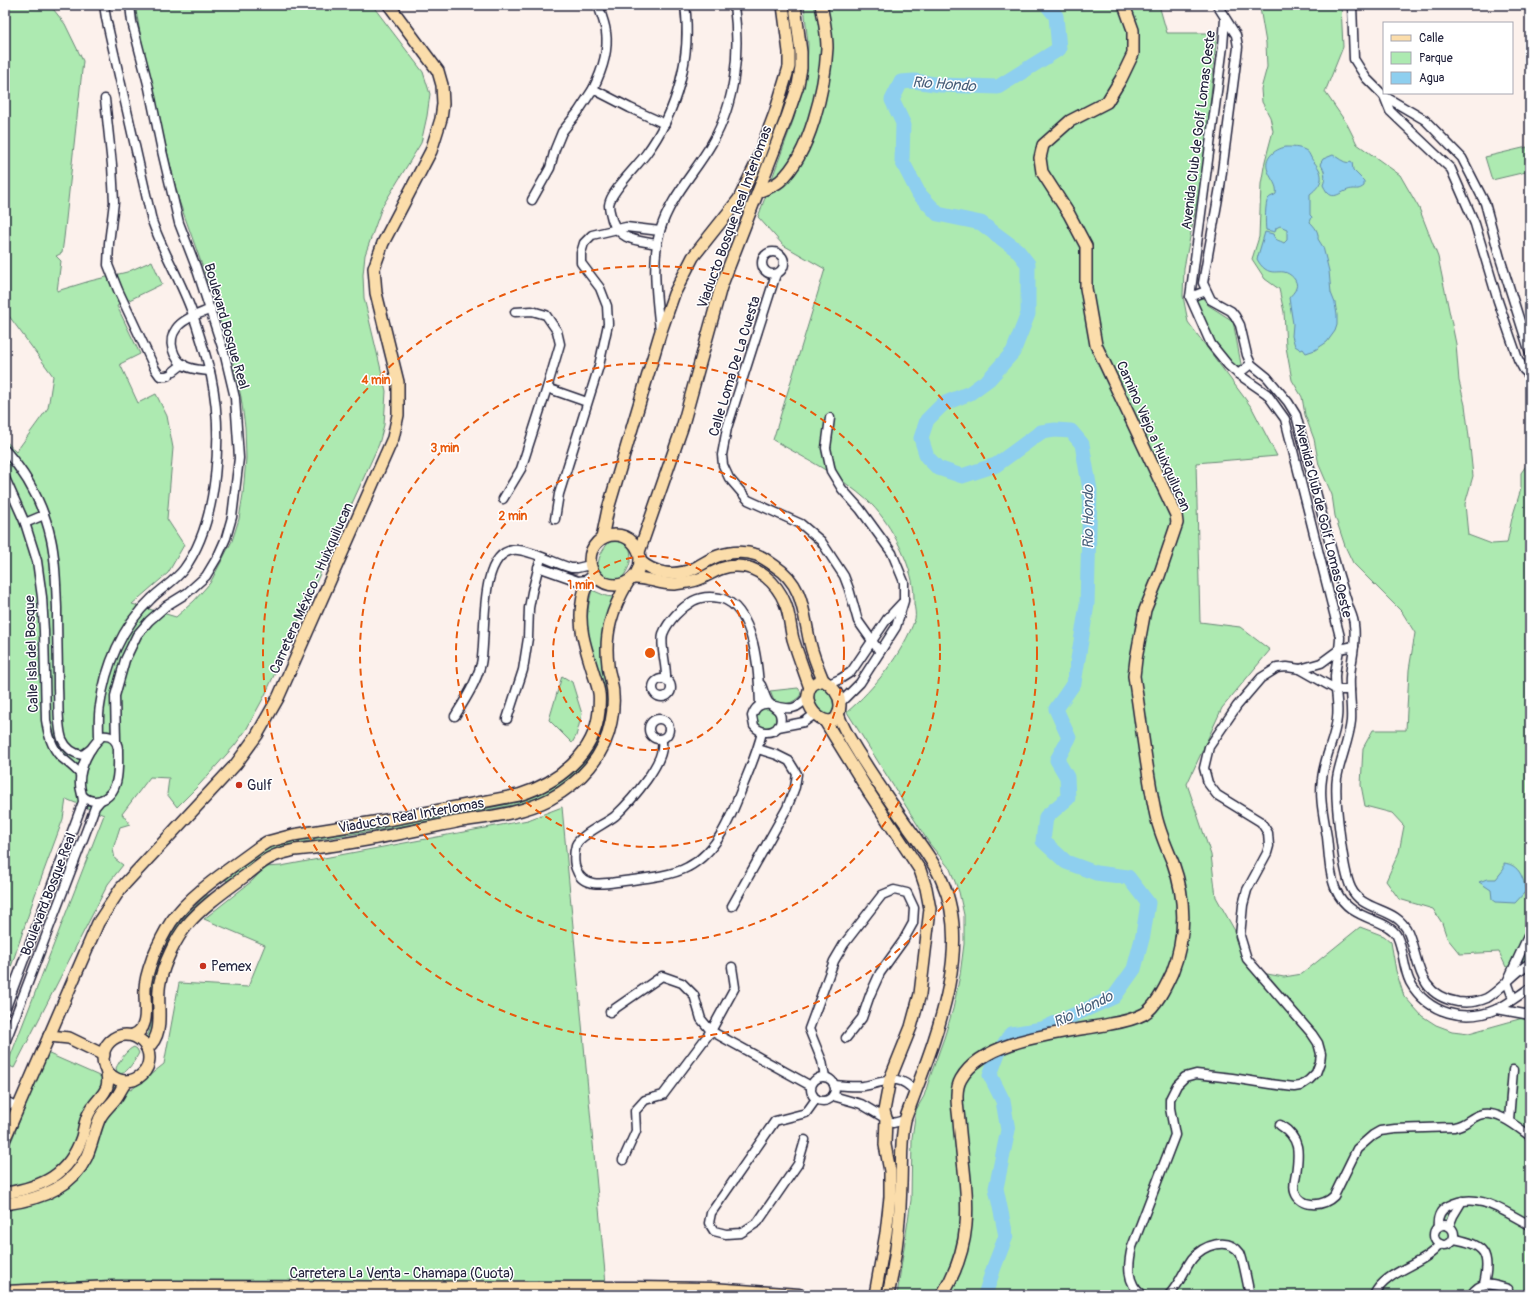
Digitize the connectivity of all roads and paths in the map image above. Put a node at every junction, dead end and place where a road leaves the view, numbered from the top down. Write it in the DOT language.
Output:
graph roads {
  1 [pos="104,5"];
  2 [pos="130,5"];
  3 [pos="389,5"];
  4 [pos="685,5"];
  5 [pos="734,5"];
  6 [pos="783,5"];
  7 [pos="795,5"];
  8 [pos="821,5"];
  9 [pos="1124,5"];
  10 [pos="1217,5"];
  11 [pos="1352,5"];
  12 [pos="600,8"];
  13 [pos="1225,19"];
  14 [pos="593,89"];
  15 [pos="1384,96"];
  16 [pos="105,100"];
  17 [pos="665,124"];
  18 [pos="758,192"];
  19 [pos="532,200"];
  20 [pos="616,229"];
  21 [pos="660,231"];
  22 [pos="657,244"];
  23 [pos="776,274"];
  24 [pos="1206,291"];
  25 [pos="1190,297"];
  26 [pos="211,309"];
  27 [pos="515,312"];
  28 [pos="193,317"];
  29 [pos="660,334"];
  30 [pos="1530,353"];
  31 [pos="183,364"];
  32 [pos="1251,364"];
  33 [pos="210,371"];
  34 [pos="1238,374"];
  35 [pos="1530,376"];
  36 [pos="547,388"];
  37 [pos="587,402"];
  38 [pos="830,418"];
  39 [pos="5,450"];
  40 [pos="5,478"];
  41 [pos="503,499"];
  42 [pos="44,515"];
  43 [pos="555,519"];
  44 [pos="25,523"];
  45 [pos="602,538"];
  46 [pos="639,556"];
  47 [pos="542,558"];
  48 [pos="538,567"];
  49 [pos="593,572"];
  50 [pos="631,580"];
  51 [pos="904,601"];
  52 [pos="872,641"];
  53 [pos="1354,646"];
  54 [pos="1340,649"];
  55 [pos="880,652"];
  56 [pos="1300,669"];
  57 [pos="759,679"];
  58 [pos="666,680"];
  59 [pos="826,682"];
  60 [pos="1337,690"];
  61 [pos="1350,690"];
  62 [pos="809,692"];
  63 [pos="840,703"];
  64 [pos="760,705"];
  65 [pos="772,705"];
  66 [pos="815,714"];
  67 [pos="838,714"];
  68 [pos="454,716"];
  69 [pos="507,719"];
  70 [pos="825,721"];
  71 [pos="778,727"];
  72 [pos="762,732"];
  73 [pos="99,739"];
  74 [pos="662,739"];
  75 [pos="116,741"];
  76 [pos="91,749"];
  77 [pos="758,749"];
  78 [pos="80,774"];
  79 [pos="83,796"];
  80 [pos="101,800"];
  81 [pos="732,906"];
  82 [pos="1530,932"];
  83 [pos="1530,963"];
  84 [pos="732,967"];
  85 [pos="1507,982"];
  86 [pos="1530,988"];
  87 [pos="1513,998"];
  88 [pos="1497,1009"];
  89 [pos="5,1010"];
  90 [pos="610,1012"];
  91 [pos="1530,1015"];
  92 [pos="711,1031"];
  93 [pos="133,1035"];
  94 [pos="49,1036"];
  95 [pos="846,1038"];
  96 [pos="5,1043"];
  97 [pos="147,1048"];
  98 [pos="104,1055"];
  99 [pos="105,1067"];
  100 [pos="1513,1070"];
  101 [pos="825,1077"];
  102 [pos="890,1079"];
  103 [pos="127,1081"];
  104 [pos="834,1085"];
  105 [pos="811,1086"];
  106 [pos="915,1092"];
  107 [pos="833,1096"];
  108 [pos="816,1099"];
  109 [pos="5,1102"];
  110 [pos="18,1106"];
  111 [pos="886,1118"];
  112 [pos="905,1120"];
  113 [pos="1509,1120"];
  114 [pos="1280,1125"];
  115 [pos="1530,1136"];
  116 [pos="5,1138"];
  117 [pos="805,1140"];
  118 [pos="623,1160"];
  119 [pos="5,1193"];
  120 [pos="1462,1201"];
  121 [pos="5,1204"];
  122 [pos="1530,1225"];
  123 [pos="1449,1226"];
  124 [pos="1438,1227"];
  125 [pos="1454,1238"];
  126 [pos="1440,1244"];
  127 [pos="1484,1284"];
  128 [pos="1508,1289"];
  129 [pos="5,1292"];
  130 [pos="799,1295"];
  131 [pos="875,1295"];
  132 [pos="888,1295"];
  133 [pos="942,1295"];
  134 [pos="1142,1295"];
  135 [pos="1169,1295"];
  136 [pos="1250,1295"];
  137 [pos="1374,1295"];
  138 [pos="1471,1295"];
  1 -- 28 [label="street, Boulevard Bosque Real"];
  2 -- 26 [label="street, Boulevard Bosque Real"];
  3 -- 94 [label="main road, Carretera México - Huixquilucan"];
  4 -- 17 [label="street"];
  5 -- 21 [label="street"];
  6 -- 29 [label="main road, Viaducto Bosque Real Interlomas"];
  7 -- 18 [label="main road, Viaducto Bosque Real Interlomas"];
  8 -- 18 [label="main road"];
  9 -- 133 [label="main road, Camino Viejo a Huixquilucan"];
  10 -- 13 [label="street"];
  11 -- 15 [label="street"];
  12 -- 14 [label="street"];
  13 -- 24 [label="street, Avenida Club de Golf Lomas Oeste"];
  13 -- 25 [label="street, Avenida Club de Golf Lomas Oeste"];
  14 -- 17 [label="street"];
  14 -- 19 [label="street"];
  15 -- 30 [label="street"];
  15 -- 35 [label="street"];
  16 -- 31 [label="street"];
  17 -- 20 [label="street"];
  18 -- 46 [label="main road, Viaducto Bosque Real Interlomas"];
  20 -- 21 [label="street"];
  20 -- 22 [label="street"];
  20 -- 37 [label="street"];
  21 -- 22 [label="street"];
  22 -- 29 [label="street"];
  23 -- 52 [label="street, Calle Loma De La Cuesta"];
  24 -- 25 [label="street"];
  24 -- 32 [label="street"];
  25 -- 34 [label="street, Avenida Club de Golf Lomas Oeste"];
  26 -- 28 [label="street"];
  26 -- 75 [label="street, Boulevard Bosque Real"];
  27 -- 36 [label="street"];
  28 -- 31 [label="street"];
  28 -- 33 [label="street, Boulevard Bosque Real"];
  29 -- 45 [label="main road, Viaducto Bosque Real Interlomas"];
  31 -- 33 [label="street"];
  32 -- 34 [label="street"];
  32 -- 53 [label="street, Avenida Club de Golf Lomas Oeste"];
  33 -- 73 [label="street, Boulevard Bosque Real"];
  34 -- 54 [label="street, Avenida Club de Golf Lomas Oeste"];
  36 -- 37 [label="street"];
  36 -- 41 [label="street"];
  37 -- 43 [label="street"];
  38 -- 51 [label="street"];
  39 -- 42 [label="street, Calle Isla del Bosque"];
  40 -- 44 [label="street, Calle Isla del Bosque"];
  42 -- 44 [label="street"];
  42 -- 76 [label="street, Calle Isla del Bosque"];
  44 -- 78 [label="street, Calle Isla del Bosque"];
  45 -- 46 [label="main road"];
  45 -- 49 [label="main road"];
  46 -- 50 [label="main road"];
  46 -- 59 [label="main road"];
  47 -- 48 [label="street"];
  47 -- 49 [label="street"];
  47 -- 68 [label="street"];
  48 -- 49 [label="street"];
  48 -- 69 [label="street"];
  49 -- 50 [label="main road"];
  49 -- 93 [label="main road, Viaducto Real Interlomas"];
  50 -- 62 [label="main road"];
  50 -- 97 [label="main road, Viaducto Real Interlomas"];
  51 -- 52 [label="street"];
  51 -- 55 [label="street"];
  52 -- 55 [label="street, Calle Loma De La Cuesta"];
  52 -- 59 [label="street"];
  53 -- 54 [label="street"];
  53 -- 61 [label="street, Avenida Club de Golf Lomas Oeste"];
  54 -- 56 [label="street"];
  54 -- 60 [label="street, Avenida Club de Golf Lomas Oeste"];
  55 -- 63 [label="street"];
  56 -- 60 [label="street"];
  56 -- 134 [label="street"];
  57 -- 58 [label="street"];
  57 -- 64 [label="street"];
  57 -- 65 [label="street"];
  59 -- 62 [label="main road"];
  59 -- 63 [label="main road"];
  60 -- 61 [label="street"];
  60 -- 88 [label="street, Avenida Club de Golf Lomas Oeste"];
  61 -- 85 [label="street, Avenida Club de Golf Lomas Oeste"];
  62 -- 65 [label="street"];
  62 -- 66 [label="main road"];
  63 -- 67 [label="main road"];
  64 -- 65 [label="street"];
  64 -- 72 [label="street"];
  65 -- 71 [label="street"];
  66 -- 70 [label="main road"];
  66 -- 71 [label="street"];
  67 -- 70 [label="main road"];
  67 -- 106 [label="main road"];
  70 -- 102 [label="main road"];
  71 -- 72 [label="street"];
  72 -- 77 [label="street"];
  73 -- 75 [label="street"];
  73 -- 76 [label="street"];
  74 -- 77 [label="street"];
  75 -- 80 [label="street, Boulevard Bosque Real"];
  76 -- 78 [label="street"];
  77 -- 81 [label="street"];
  78 -- 79 [label="street"];
  79 -- 80 [label="street"];
  79 -- 89 [label="street, Boulevard Bosque Real"];
  80 -- 96 [label="street, Boulevard Bosque Real"];
  82 -- 85 [label="street"];
  83 -- 85 [label="street, Avenida Club de Golf Lomas Oeste"];
  84 -- 92 [label="street"];
  85 -- 87 [label="street"];
  86 -- 87 [label="street, Avenida Club de Golf Lomas Oeste"];
  87 -- 88 [label="street, Avenida Club de Golf Lomas Oeste"];
  88 -- 91 [label="street"];
  90 -- 92 [label="street"];
  92 -- 105 [label="street"];
  92 -- 118 [label="street"];
  93 -- 97 [label="main road"];
  93 -- 98 [label="main road"];
  94 -- 98 [label="main road"];
  94 -- 110 [label="main road, Carretera México - Huixquilucan"];
  95 -- 101 [label="street"];
  97 -- 103 [label="main road"];
  98 -- 99 [label="main road"];
  99 -- 103 [label="main road"];
  99 -- 119 [label="main road"];
  100 -- 113 [label="street"];
  101 -- 104 [label="street"];
  101 -- 105 [label="street"];
  102 -- 104 [label="street"];
  102 -- 106 [label="street"];
  102 -- 111 [label="main road"];
  103 -- 121 [label="main road"];
  104 -- 107 [label="street"];
  105 -- 108 [label="street"];
  106 -- 112 [label="main road"];
  107 -- 108 [label="street"];
  107 -- 111 [label="street"];
  108 -- 117 [label="street"];
  109 -- 110 [label="street"];
  110 -- 116 [label="main road, Carretera México - Huixquilucan"];
  111 -- 112 [label="street"];
  111 -- 131 [label="main road"];
  112 -- 132 [label="main road"];
  113 -- 114 [label="street"];
  113 -- 115 [label="street"];
  120 -- 122 [label="street"];
  120 -- 123 [label="street"];
  120 -- 124 [label="street"];
  123 -- 124 [label="street"];
  123 -- 125 [label="street"];
  124 -- 126 [label="street"];
  125 -- 126 [label="street"];
  125 -- 127 [label="street"];
  126 -- 137 [label="street"];
  127 -- 128 [label="street"];
  127 -- 138 [label="street"];
  129 -- 130 [label="highway, Carretera La Venta - Chamapa (Cuota)"];
  135 -- 136 [label="street"];
}
